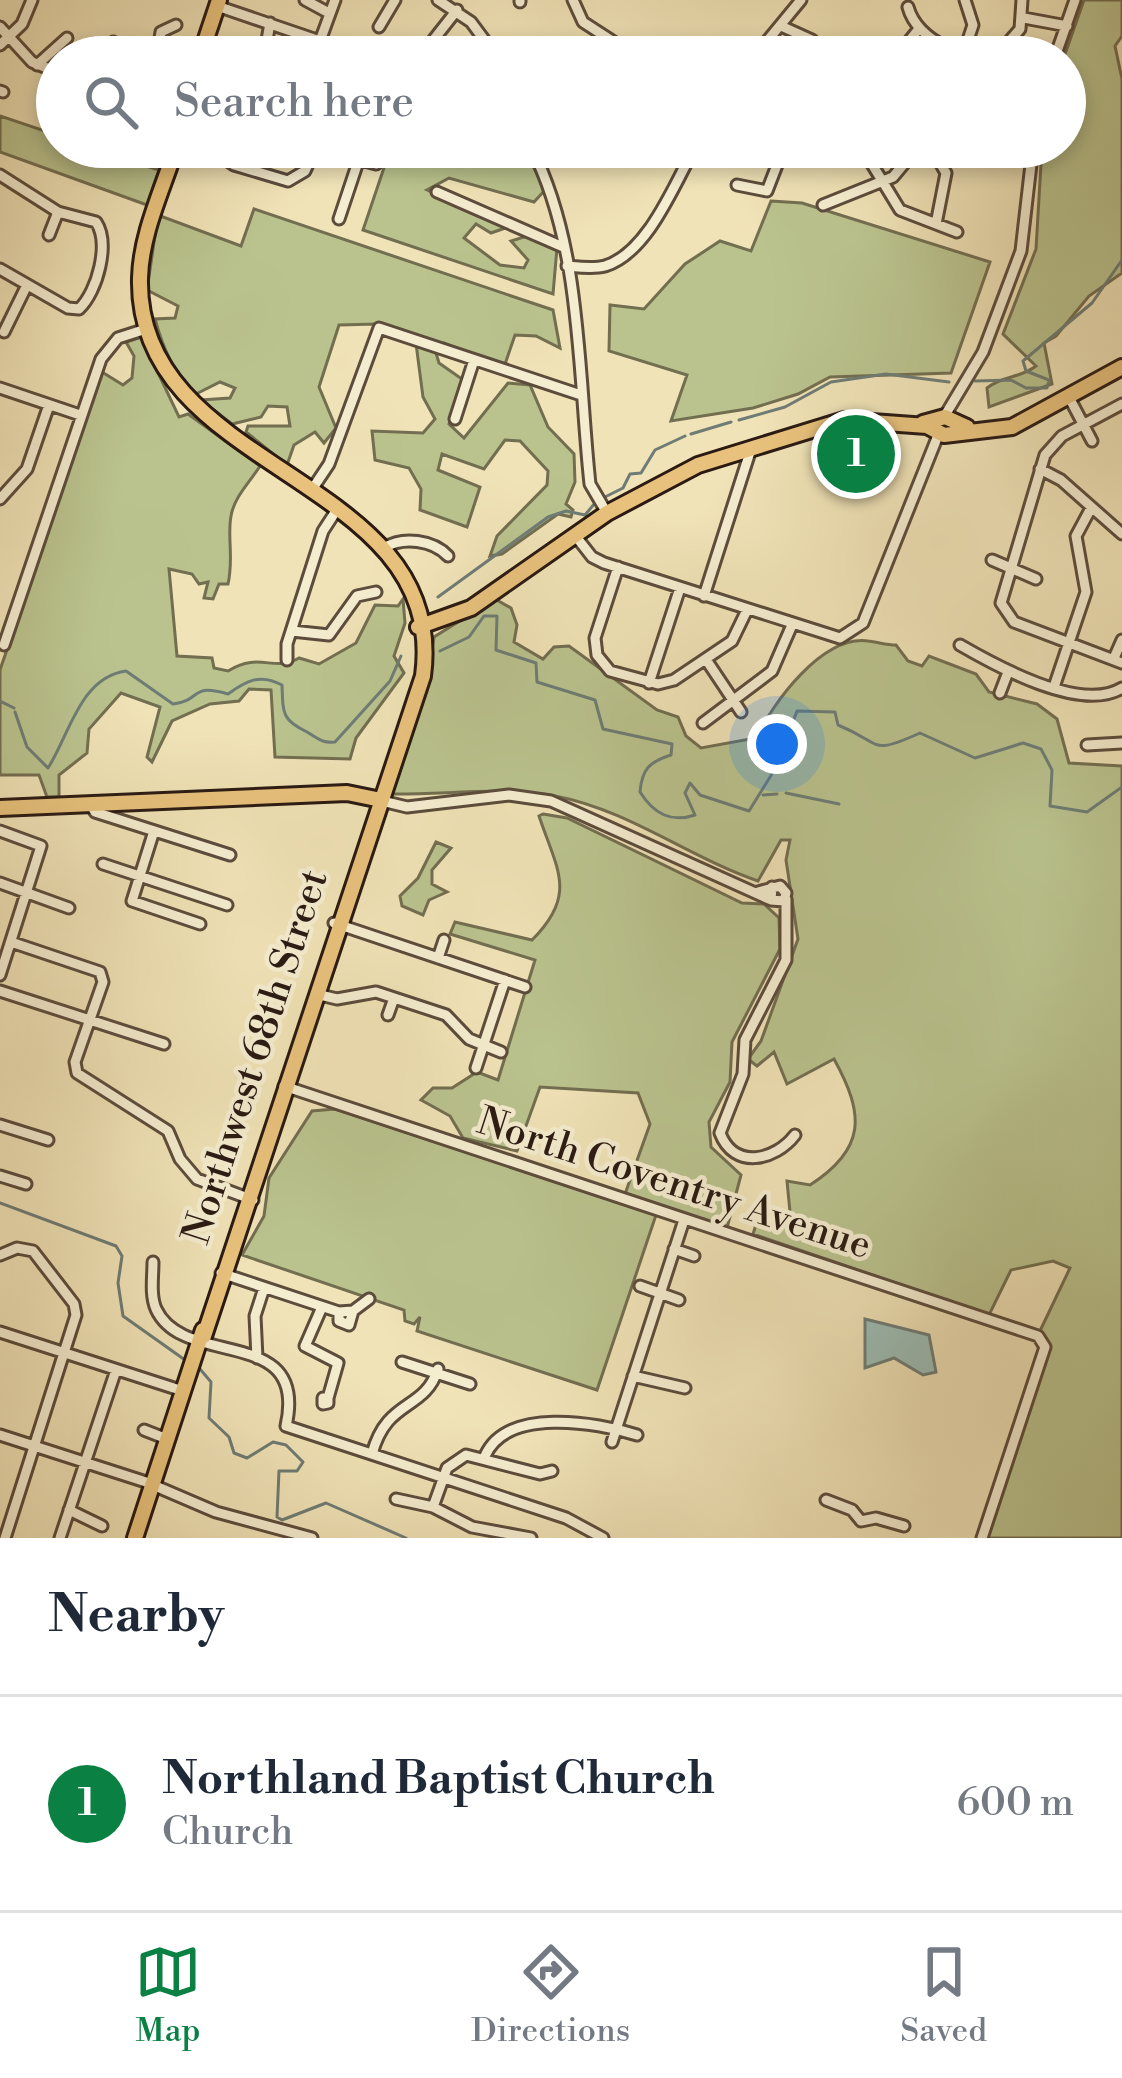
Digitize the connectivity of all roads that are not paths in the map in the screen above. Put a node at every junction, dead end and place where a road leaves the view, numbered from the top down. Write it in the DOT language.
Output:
graph roads {
  1 [pos="32,0"];
  2 [pos="305,0"];
  3 [pos="335,0"];
  4 [pos="395,0"];
  5 [pos="438,0"];
  6 [pos="573,0"];
  7 [pos="801,0"];
  8 [pos="965,0"];
  9 [pos="1022,0"];
  10 [pos="1076,0"];
  11 [pos="218,3"];
  12 [pos="908,7"];
  13 [pos="458,10"];
  14 [pos="329,13"];
  15 [pos="1024,18"];
  16 [pos="270,23"];
  17 [pos="176,25"];
  18 [pos="781,26"];
  19 [pos="1066,26"];
  20 [pos="0,27"];
  21 [pos="380,27"];
  22 [pos="918,29"];
  23 [pos="160,36"];
  24 [pos="207,36"];
  25 [pos="268,36"];
  26 [pos="308,36"];
  27 [pos="321,36"];
  28 [pos="437,36"];
  29 [pos="480,36"];
  30 [pos="605,36"];
  31 [pos="772,36"];
  32 [pos="803,36"];
  33 [pos="912,36"];
  34 [pos="931,36"];
  35 [pos="969,36"];
  36 [pos="1016,36"];
  37 [pos="1062,36"];
  38 [pos="5,42"];
  39 [pos="36,64"];
  40 [pos="170,168"];
  41 [pos="245,168"];
  42 [pos="252,168"];
  43 [pos="306,168"];
  44 [pos="357,168"];
  45 [pos="542,168"];
  46 [pos="683,168"];
  47 [pos="776,168"];
  48 [pos="873,168"];
  49 [pos="897,168"];
  50 [pos="943,168"];
  51 [pos="1031,168"];
  52 [pos="251,171"];
  53 [pos="0,176"];
  54 [pos="881,183"];
  55 [pos="737,184"];
  56 [pos="437,192"];
  57 [pos="824,205"];
  58 [pos="58,212"];
  59 [pos="339,219"];
  60 [pos="936,224"];
  61 [pos="957,232"];
  62 [pos="49,235"];
  63 [pos="563,247"];
  64 [pos="567,266"];
  65 [pos="0,269"];
  66 [pos="27,285"];
  67 [pos="146,328"];
  68 [pos="4,332"];
  69 [pos="474,360"];
  70 [pos="1122,369"];
  71 [pos="0,388"];
  72 [pos="580,395"];
  73 [pos="1068,398"];
  74 [pos="1122,404"];
  75 [pos="49,405"];
  76 [pos="80,415"];
  77 [pos="455,419"];
  78 [pos="1083,421"];
  79 [pos="945,426"];
  80 [pos="1092,441"];
  81 [pos="751,449"];
  82 [pos="1040,470"];
  83 [pos="311,491"];
  84 [pos="3,497"];
  85 [pos="16,508"];
  86 [pos="1091,508"];
  87 [pos="336,511"];
  88 [pos="607,513"];
  89 [pos="574,534"];
  90 [pos="1122,534"];
  91 [pos="385,549"];
  92 [pos="448,556"];
  93 [pos="992,560"];
  94 [pos="618,567"];
  95 [pos="1011,567"];
  96 [pos="1036,579"];
  97 [pos="504,581"];
  98 [pos="680,588"];
  99 [pos="376,592"];
  100 [pos="704,596"];
  101 [pos="747,610"];
  102 [pos="443,621"];
  103 [pos="420,623"];
  104 [pos="792,625"];
  105 [pos="292,631"];
  106 [pos="3,640"];
  107 [pos="1070,640"];
  108 [pos="1122,640"];
  109 [pos="960,645"];
  110 [pos="425,648"];
  111 [pos="287,660"];
  112 [pos="707,661"];
  113 [pos="1118,661"];
  114 [pos="1008,671"];
  115 [pos="649,683"];
  116 [pos="1054,686"];
  117 [pos="1122,688"];
  118 [pos="1000,693"];
  119 [pos="733,699"];
  120 [pos="741,712"];
  121 [pos="703,723"];
  122 [pos="1122,743"];
  123 [pos="1087,745"];
  124 [pos="378,799"];
  125 [pos="91,805"];
  126 [pos="0,808"];
  127 [pos="0,831"];
  128 [pos="154,831"];
  129 [pos="230,856"];
  130 [pos="103,864"];
  131 [pos="139,877"];
  132 [pos="0,883"];
  133 [pos="27,892"];
  134 [pos="226,905"];
  135 [pos="69,908"];
  136 [pos="200,923"];
  137 [pos="343,926"];
  138 [pos="444,940"];
  139 [pos="11,942"];
  140 [pos="438,958"];
  141 [pos="1,968"];
  142 [pos="506,980"];
  143 [pos="525,987"];
  144 [pos="0,991"];
  145 [pos="316,994"];
  146 [pos="394,998"];
  147 [pos="438,1013"];
  148 [pos="388,1015"];
  149 [pos="88,1022"];
  150 [pos="433,1030"];
  151 [pos="164,1044"];
  152 [pos="483,1046"];
  153 [pos="501,1052"];
  154 [pos="476,1068"];
  155 [pos="287,1087"];
  156 [pos="0,1125"];
  157 [pos="795,1135"];
  158 [pos="48,1140"];
  159 [pos="0,1176"];
  160 [pos="26,1184"];
  161 [pos="250,1199"];
  162 [pos="684,1220"];
  163 [pos="674,1249"];
  164 [pos="0,1255"];
  165 [pos="694,1256"];
  166 [pos="153,1262"];
  167 [pos="225,1274"];
  168 [pos="640,1286"];
  169 [pos="264,1288"];
  170 [pos="659,1293"];
  171 [pos="368,1299"];
  172 [pos="679,1300"];
  173 [pos="322,1307"];
  174 [pos="0,1332"];
  175 [pos="203,1338"];
  176 [pos="67,1354"];
  177 [pos="257,1358"];
  178 [pos="402,1362"];
  179 [pos="116,1370"];
  180 [pos="438,1370"];
  181 [pos="633,1376"];
  182 [pos="470,1384"];
  183 [pos="685,1388"];
  184 [pos="184,1392"];
  185 [pos="328,1398"];
  186 [pos="616,1429"];
  187 [pos="144,1430"];
  188 [pos="0,1435"];
  189 [pos="637,1435"];
  190 [pos="167,1438"];
  191 [pos="612,1442"];
  192 [pos="37,1447"];
  193 [pos="351,1447"];
  194 [pos="372,1454"];
  195 [pos="485,1456"];
  196 [pos="346,1460"];
  197 [pos="85,1462"];
  198 [pos="553,1472"];
  199 [pos="443,1476"];
  200 [pos="152,1485"];
  201 [pos="396,1499"];
  202 [pos="826,1500"];
  203 [pos="433,1507"];
  204 [pos="69,1510"];
  205 [pos="861,1521"];
  206 [pos="102,1526"];
  207 [pos="904,1526"];
  208 [pos="140,1537"];
  209 [pos="5,1538"];
  210 [pos="60,1538"];
  211 [pos="312,1538"];
  212 [pos="531,1538"];
  213 [pos="603,1538"];
  214 [pos="864,1538"];
  215 [pos="982,1538"];
  1 -- 38 [label="street"];
  2 -- 14 [label="street"];
  3 -- 14 [label="street"];
  4 -- 21 [label="street"];
  5 -- 13 [label="street"];
  6 -- 30 [label="street"];
  7 -- 18 [label="street"];
  8 -- 35 [label="street"];
  9 -- 15 [label="street"];
  10 -- 19 [label="street"];
  11 -- 16 [label="street"];
  11 -- 24 [label="main road"];
  12 -- 22 [label="street"];
  13 -- 28 [label="street"];
  13 -- 29 [label="street"];
  14 -- 27 [label="street"];
  15 -- 19 [label="street"];
  15 -- 36 [label="street"];
  16 -- 25 [label="street"];
  16 -- 26 [label="street"];
  17 -- 23 [label="street"];
  18 -- 31 [label="street"];
  18 -- 32 [label="street"];
  19 -- 37 [label="street"];
  20 -- 38 [label="street"];
  22 -- 33 [label="street"];
  22 -- 34 [label="street"];
  38 -- 39 [label="street"];
  40 -- 67 [label="main road"];
  41 -- 52 [label="street"];
  42 -- 52 [label="street"];
  43 -- 52 [label="street"];
  44 -- 59 [label="street"];
  45 -- 63 [label="street"];
  46 -- 64 [label="street"];
  47 -- 55 [label="street"];
  48 -- 54 [label="street"];
  49 -- 54 [label="street"];
  50 -- 60 [label="street"];
  51 -- 79 [label="street"];
  53 -- 58 [label="street"];
  54 -- 57 [label="street"];
  54 -- 60 [label="street"];
  56 -- 63 [label="street"];
  58 -- 62 [label="street"];
  58 -- 66 [label="street"];
  60 -- 61 [label="street"];
  63 -- 64 [label="street"];
  64 -- 72 [label="street"];
  65 -- 66 [label="street"];
  66 -- 68 [label="street"];
  67 -- 76 [label="street"];
  67 -- 83 [label="main road"];
  69 -- 72 [label="street"];
  69 -- 77 [label="street"];
  69 -- 83 [label="street"];
  70 -- 73 [label="main road"];
  71 -- 75 [label="street"];
  72 -- 88 [label="street"];
  73 -- 78 [label="street"];
  73 -- 79 [label="main road"];
  74 -- 78 [label="street"];
  75 -- 76 [label="street"];
  75 -- 84 [label="street"];
  76 -- 106 [label="street"];
  78 -- 80 [label="street"];
  78 -- 82 [label="street"];
  79 -- 81 [label="main road"];
  79 -- 104 [label="street"];
  81 -- 88 [label="main road"];
  81 -- 100 [label="street"];
  82 -- 86 [label="street"];
  82 -- 95 [label="street"];
  83 -- 87 [label="main road"];
  84 -- 85 [label="street"];
  86 -- 90 [label="street"];
  86 -- 107 [label="street"];
  87 -- 91 [label="main road"];
  87 -- 105 [label="street"];
  88 -- 89 [label="main road"];
  89 -- 94 [label="street"];
  89 -- 97 [label="main road"];
  91 -- 92 [label="street"];
  91 -- 103 [label="main road"];
  93 -- 95 [label="street"];
  94 -- 98 [label="street"];
  94 -- 115 [label="street"];
  95 -- 96 [label="street"];
  95 -- 107 [label="street"];
  97 -- 102 [label="main road"];
  97 -- 103 [label="main road"];
  98 -- 100 [label="street"];
  98 -- 115 [label="street"];
  99 -- 105 [label="street"];
  100 -- 101 [label="street"];
  101 -- 104 [label="street"];
  101 -- 112 [label="street"];
  102 -- 103 [label="main road"];
  102 -- 110 [label="main road"];
  103 -- 110 [label="main road"];
  103 -- 124 [label="main road"];
  104 -- 119 [label="street"];
  105 -- 111 [label="street"];
  107 -- 113 [label="street"];
  107 -- 116 [label="street"];
  108 -- 113 [label="street"];
  109 -- 114 [label="street"];
  110 -- 124 [label="main road"];
  112 -- 115 [label="street"];
  112 -- 119 [label="street"];
  114 -- 116 [label="street"];
  114 -- 118 [label="street"];
  116 -- 117 [label="street"];
  119 -- 120 [label="street"];
  119 -- 121 [label="street"];
  122 -- 123 [label="street"];
  124 -- 125 [label="main road"];
  124 -- 137 [label="main road, Northwest 68th Street"];
  124 -- 157 [label="street"];
  125 -- 126 [label="main road"];
  125 -- 128 [label="street"];
  127 -- 133 [label="street"];
  128 -- 129 [label="street"];
  128 -- 131 [label="street"];
  130 -- 131 [label="street"];
  131 -- 134 [label="street"];
  131 -- 136 [label="street"];
  132 -- 133 [label="street"];
  133 -- 135 [label="street"];
  133 -- 139 [label="street"];
  137 -- 140 [label="street"];
  137 -- 145 [label="main road, Northwest 68th Street"];
  138 -- 140 [label="street"];
  139 -- 141 [label="street"];
  139 -- 149 [label="street"];
  140 -- 142 [label="street"];
  142 -- 143 [label="street"];
  142 -- 152 [label="street"];
  144 -- 149 [label="street"];
  145 -- 146 [label="street"];
  145 -- 155 [label="main road, Northwest 68th Street"];
  146 -- 147 [label="street"];
  146 -- 148 [label="street"];
  147 -- 150 [label="street"];
  147 -- 152 [label="street"];
  149 -- 151 [label="street"];
  149 -- 161 [label="street"];
  152 -- 153 [label="street"];
  152 -- 154 [label="street"];
  155 -- 161 [label="main road, Northwest 68th Street"];
  155 -- 162 [label="street, North Coventry Avenue"];
  156 -- 158 [label="street"];
  159 -- 160 [label="street"];
  161 -- 167 [label="main road, Northwest 68th Street"];
  162 -- 163 [label="street"];
  162 -- 215 [label="street, North Coventry Avenue"];
  163 -- 165 [label="street"];
  163 -- 170 [label="street"];
  164 -- 176 [label="street"];
  166 -- 175 [label="street"];
  167 -- 169 [label="street"];
  167 -- 175 [label="main road, Northwest 68th Street"];
  168 -- 170 [label="street"];
  169 -- 173 [label="street"];
  169 -- 177 [label="street"];
  170 -- 172 [label="street"];
  170 -- 181 [label="street"];
  171 -- 173 [label="street"];
  173 -- 185 [label="street"];
  174 -- 176 [label="street"];
  175 -- 177 [label="street"];
  175 -- 184 [label="main road, Northwest 68th Street"];
  176 -- 179 [label="street"];
  176 -- 192 [label="street"];
  177 -- 193 [label="street"];
  178 -- 180 [label="street"];
  179 -- 184 [label="street"];
  179 -- 197 [label="street"];
  180 -- 182 [label="street"];
  180 -- 194 [label="street"];
  181 -- 183 [label="street"];
  181 -- 186 [label="street"];
  184 -- 190 [label="main road, Northwest 68th Street"];
  186 -- 189 [label="street"];
  186 -- 191 [label="street"];
  186 -- 195 [label="street"];
  187 -- 190 [label="street"];
  188 -- 192 [label="street"];
  190 -- 200 [label="main road, Northwest 68th Street"];
  192 -- 197 [label="street"];
  192 -- 209 [label="street"];
  193 -- 194 [label="street"];
  193 -- 196 [label="street"];
  194 -- 199 [label="street"];
  195 -- 198 [label="street"];
  195 -- 199 [label="street"];
  197 -- 200 [label="street"];
  197 -- 204 [label="street"];
  199 -- 203 [label="street"];
  199 -- 213 [label="street"];
  200 -- 208 [label="main road, Northwest 68th Street"];
  200 -- 211 [label="street"];
  201 -- 203 [label="street"];
  202 -- 205 [label="street"];
  203 -- 212 [label="street"];
  204 -- 206 [label="street"];
  204 -- 210 [label="street"];
  205 -- 207 [label="street"];
  205 -- 214 [label="street"];
}
